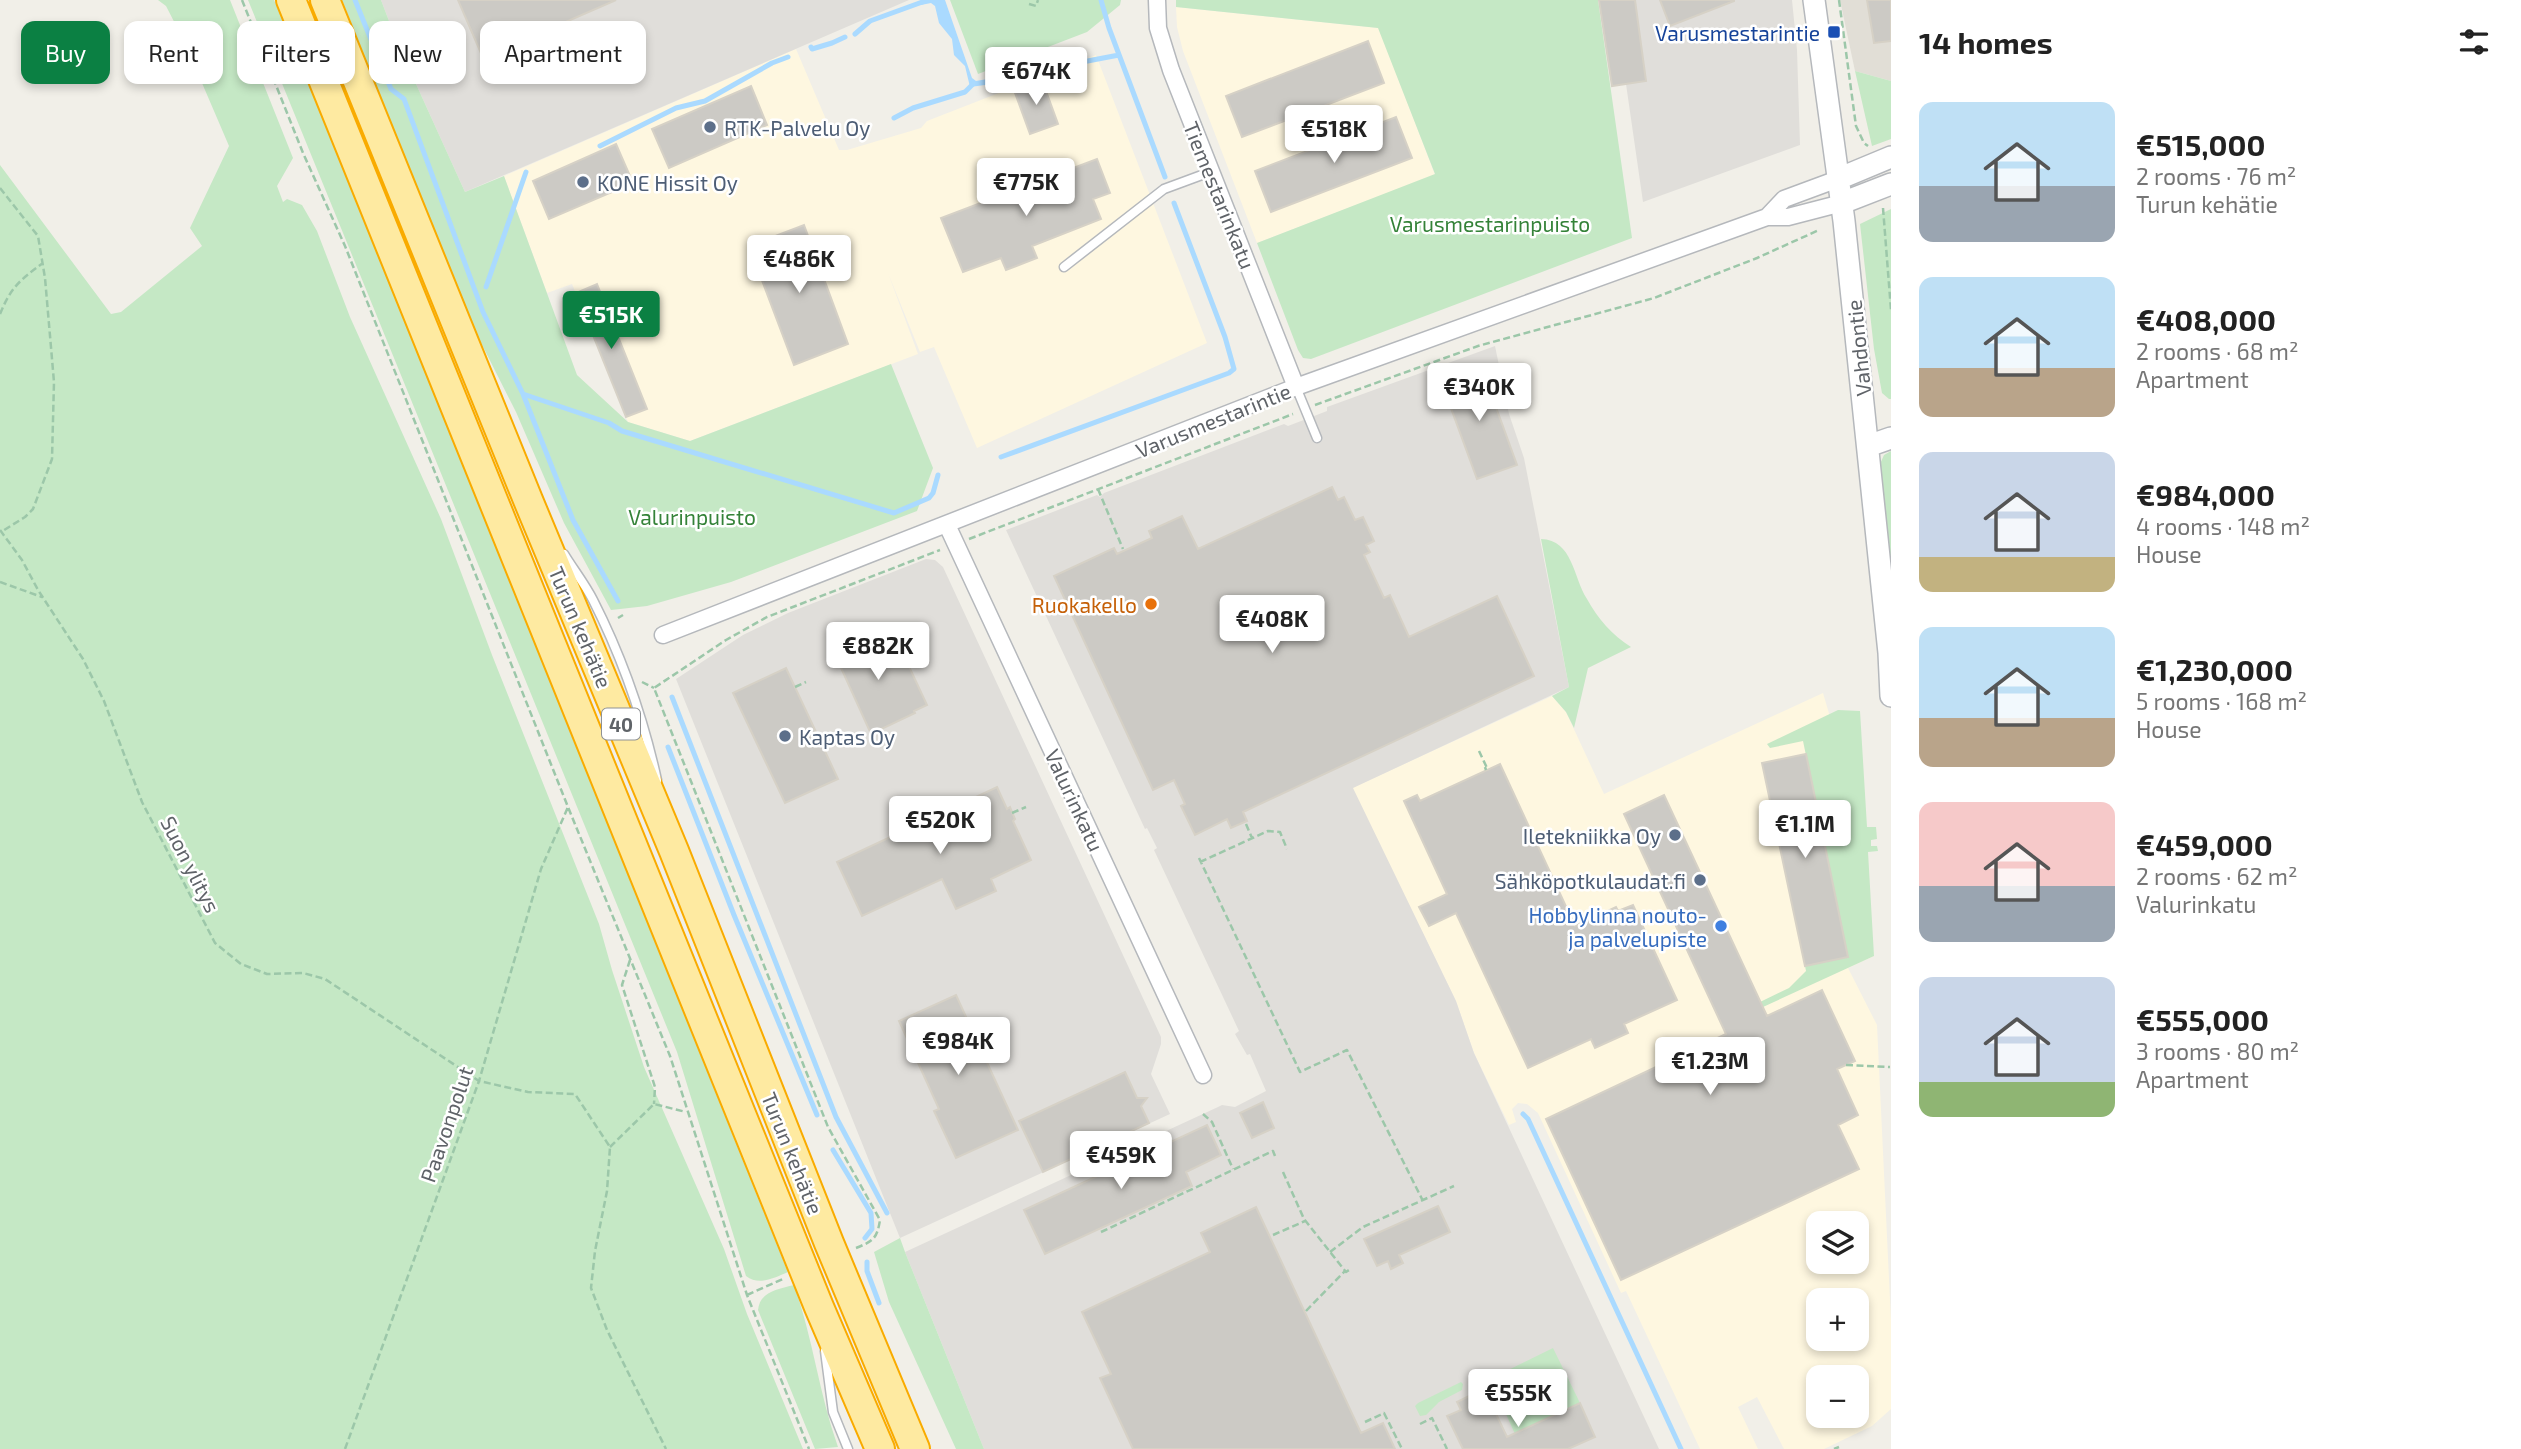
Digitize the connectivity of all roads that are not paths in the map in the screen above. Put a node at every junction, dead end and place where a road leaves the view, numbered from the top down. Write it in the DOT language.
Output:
graph roads {
  1 [pos="291,0"];
  2 [pos="325,0"];
  3 [pos="1157,0"];
  4 [pos="1814,0"];
  5 [pos="1883,152"];
  6 [pos="1210,172"];
  7 [pos="1838,179"];
  8 [pos="1891,184"];
  9 [pos="383,187"];
  10 [pos="1842,203"];
  11 [pos="1767,217"];
  12 [pos="1064,267"];
  13 [pos="1296,387"];
  14 [pos="1891,438"];
  15 [pos="1317,439"];
  16 [pos="1868,446"];
  17 [pos="947,525"];
  18 [pos="663,635"];
  19 [pos="1891,696"];
  20 [pos="1203,1075"];
  21 [pos="819,1307"];
  22 [pos="848,1449"];
  23 [pos="880,1449"];
  24 [pos="915,1449"];
  1 -- 9 [label="highway, Turun kehätie / 40"];
  2 -- 9 [label="highway, Turun kehätie / 40"];
  3 -- 6 [label="street, Tiemestarinkatu"];
  4 -- 7 [label="street, Vahdontie"];
  5 -- 7 [label="street, Varusmestarintie"];
  6 -- 12 [label="lane"];
  6 -- 13 [label="street, Tiemestarinkatu"];
  7 -- 10 [label="street, Vahdontie"];
  7 -- 11 [label="street, Varusmestarintie"];
  8 -- 10 [label="street, Varusmestarintie"];
  9 -- 21 [label="highway, Turun kehätie / 40"];
  9 -- 24 [label="highway, Turun kehätie / 40"];
  10 -- 11 [label="street, Varusmestarintie"];
  10 -- 16 [label="street, Vahdontie"];
  11 -- 13 [label="street, Varusmestarintie"];
  13 -- 15 [label="lane"];
  13 -- 17 [label="street, Varusmestarintie"];
  14 -- 16 [label="street"];
  16 -- 19 [label="street, Vahdontie"];
  17 -- 18 [label="street, Varusmestarintie"];
  17 -- 20 [label="street, Valurinkatu"];
  21 -- 22 [label="lane"];
  21 -- 23 [label="highway, Turun kehätie / 40"];
}
